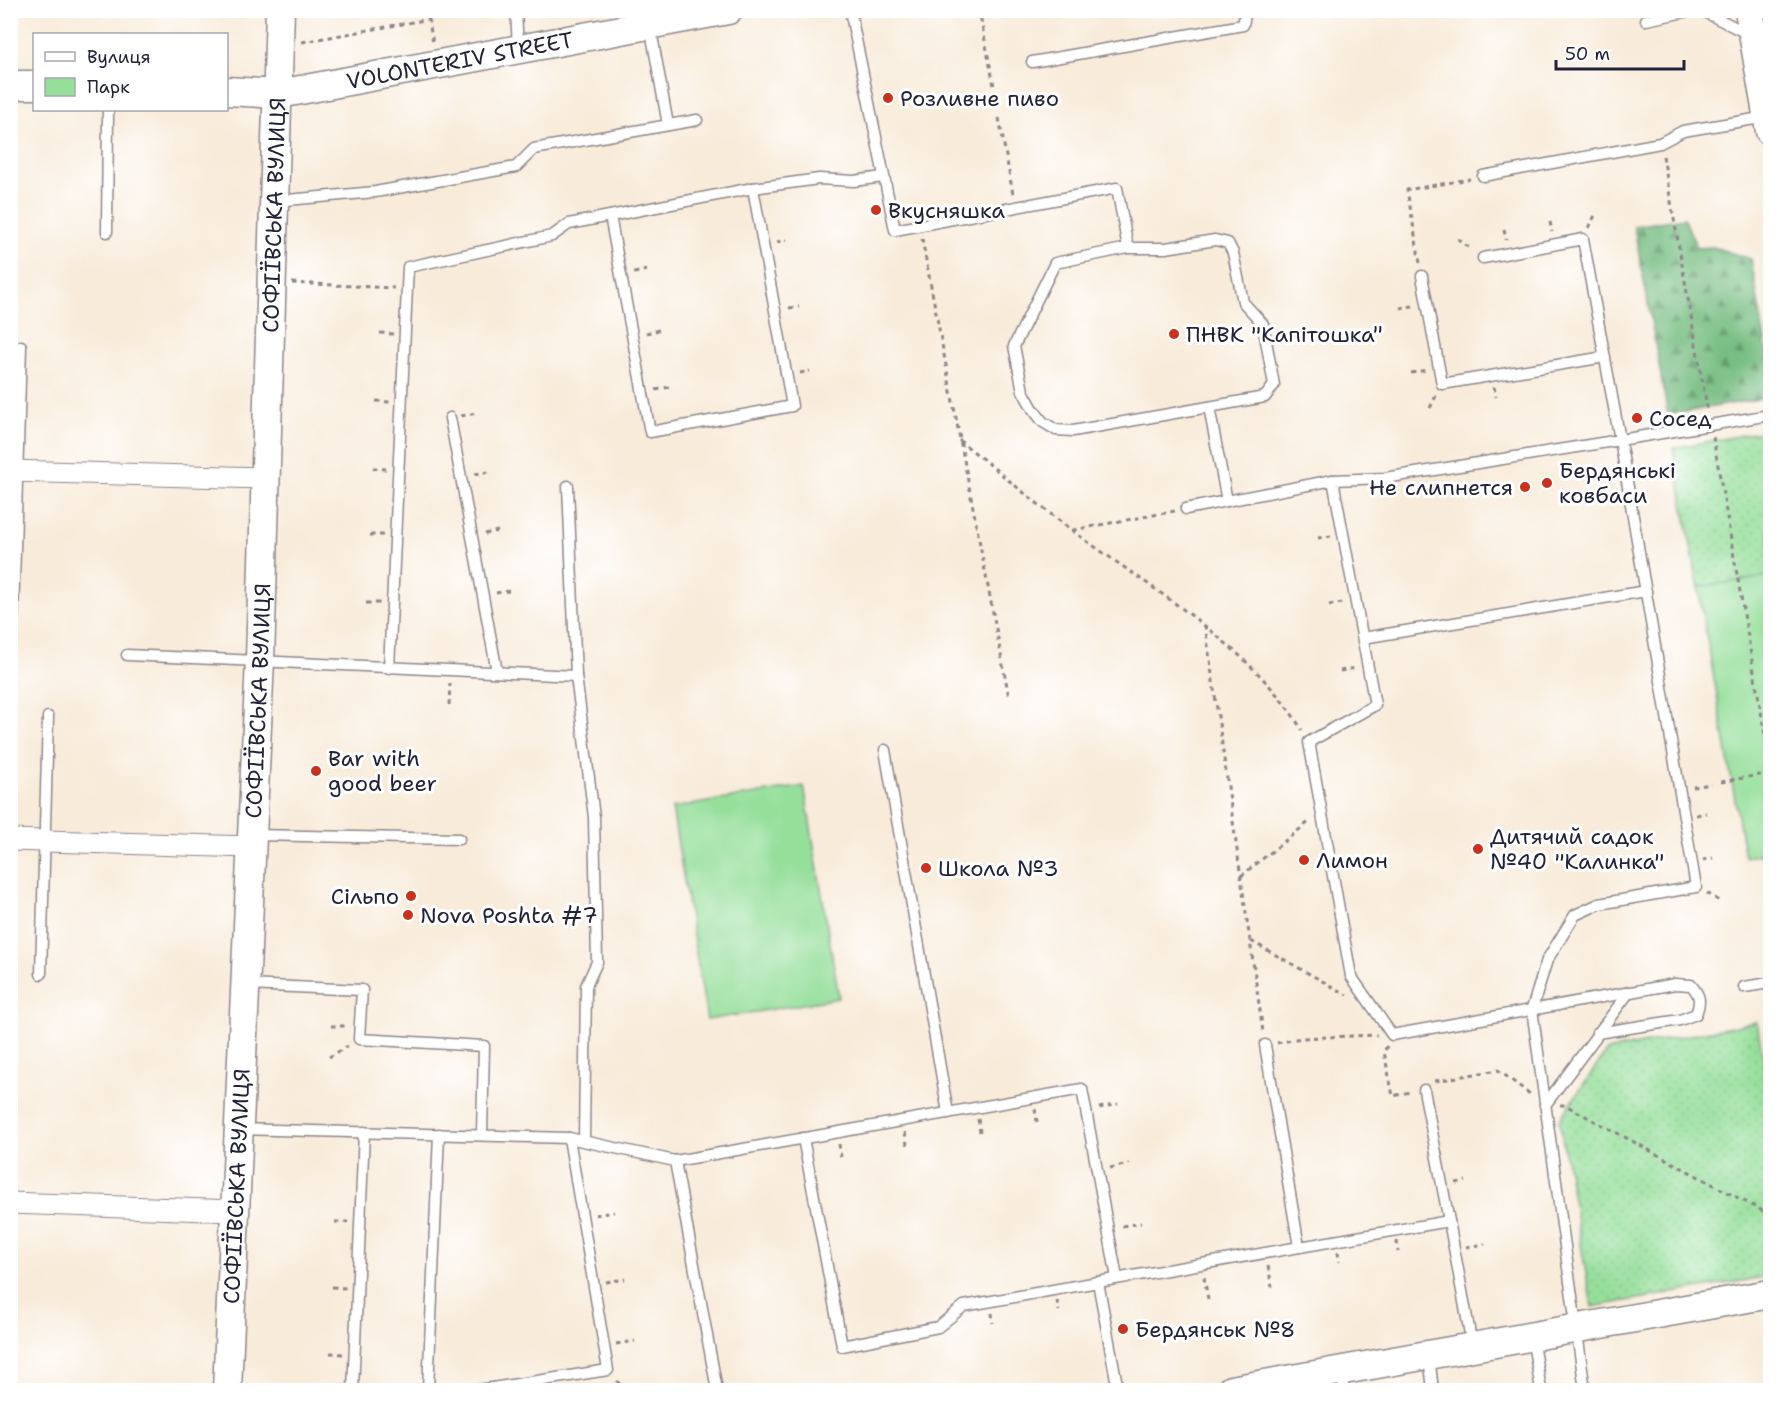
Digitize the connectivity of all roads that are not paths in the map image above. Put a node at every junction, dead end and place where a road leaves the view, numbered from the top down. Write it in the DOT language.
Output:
graph roads {
  1 [pos="280,10"];
  2 [pos="516,10"];
  3 [pos="728,10"];
  4 [pos="850,10"];
  5 [pos="1246,10"];
  6 [pos="1695,10"];
  7 [pos="1701,10"];
  8 [pos="1646,20"];
  9 [pos="1751,23"];
  10 [pos="650,24"];
  11 [pos="518,48"];
  12 [pos="1032,62"];
  13 [pos="10,85"];
  14 [pos="33,85"];
  15 [pos="228,91"];
  16 [pos="279,94"];
  17 [pos="108,111"];
  18 [pos="697,120"];
  19 [pos="1769,124"];
  20 [pos="668,125"];
  21 [pos="1483,176"];
  22 [pos="883,177"];
  23 [pos="753,188"];
  24 [pos="275,201"];
  25 [pos="610,216"];
  26 [pos="106,232"];
  27 [pos="1128,248"];
  28 [pos="1483,258"];
  29 [pos="1422,276"];
  30 [pos="21,346"];
  31 [pos="1605,357"];
  32 [pos="1209,407"];
  33 [pos="1770,415"];
  34 [pos="450,418"];
  35 [pos="1620,440"];
  36 [pos="14,471"];
  37 [pos="266,478"];
  38 [pos="1333,480"];
  39 [pos="568,486"];
  40 [pos="1227,501"];
  41 [pos="1186,509"];
  42 [pos="1646,591"];
  43 [pos="13,617"];
  44 [pos="1363,638"];
  45 [pos="127,655"];
  46 [pos="260,660"];
  47 [pos="389,668"];
  48 [pos="497,672"];
  49 [pos="576,676"];
  50 [pos="48,717"];
  51 [pos="885,750"];
  52 [pos="459,838"];
  53 [pos="10,840"];
  54 [pos="45,841"];
  55 [pos="252,841"];
  56 [pos="41,974"];
  57 [pos="1770,983"];
  58 [pos="246,985"];
  59 [pos="1744,987"];
  60 [pos="1629,992"];
  61 [pos="1532,1010"];
  62 [pos="1598,1033"];
  63 [pos="1265,1045"];
  64 [pos="1424,1090"];
  65 [pos="1545,1105"];
  66 [pos="948,1113"];
  67 [pos="240,1129"];
  68 [pos="364,1132"];
  69 [pos="439,1134"];
  70 [pos="482,1136"];
  71 [pos="570,1138"];
  72 [pos="803,1138"];
  73 [pos="584,1141"];
  74 [pos="675,1161"];
  75 [pos="10,1203"];
  76 [pos="236,1211"];
  77 [pos="1449,1221"];
  78 [pos="1299,1247"];
  79 [pos="1117,1278"];
  80 [pos="1098,1282"];
  81 [pos="1770,1294"];
  82 [pos="1578,1329"];
  83 [pos="1532,1337"];
  84 [pos="1473,1347"];
  85 [pos="1429,1355"];
  86 [pos="1343,1381"];
  87 [pos="227,1390"];
  88 [pos="353,1390"];
  89 [pos="428,1390"];
  90 [pos="479,1390"];
  91 [pos="717,1390"];
  92 [pos="1119,1390"];
  93 [pos="1231,1390"];
  94 [pos="1433,1390"];
  95 [pos="1541,1390"];
  96 [pos="1585,1390"];
  1 -- 16 [label="street, СОФІЇВСЬКА ВУЛИЦЯ"];
  2 -- 11 [label="lane"];
  3 -- 10 [label="street, VOLONTERIV STREET"];
  4 -- 22 [label="lane"];
  5 -- 12 [label="lane"];
  6 -- 8 [label="lane"];
  7 -- 9 [label="lane"];
  9 -- 19 [label="street"];
  10 -- 11 [label="street, VOLONTERIV STREET"];
  10 -- 20 [label="lane"];
  11 -- 16 [label="street, VOLONTERIV STREET"];
  13 -- 14 [label="street"];
  15 -- 16 [label="street, VOLONTERIV STREET"];
  16 -- 24 [label="street, СОФІЇВСЬКА ВУЛИЦЯ"];
  17 -- 26 [label="lane"];
  18 -- 20 [label="lane"];
  19 -- 21 [label="lane"];
  20 -- 24 [label="lane"];
  22 -- 23 [label="lane"];
  22 -- 27 [label="lane"];
  23 -- 25 [label="lane"];
  23 -- 25 [label="lane"];
  24 -- 37 [label="street, СОФІЇВСЬКА ВУЛИЦЯ"];
  25 -- 47 [label="lane"];
  27 -- 32 [label="lane"];
  27 -- 32 [label="lane"];
  28 -- 31 [label="lane"];
  29 -- 31 [label="lane"];
  30 -- 36 [label="lane"];
  31 -- 35 [label="lane"];
  32 -- 40 [label="lane"];
  33 -- 35 [label="lane"];
  34 -- 48 [label="lane"];
  35 -- 38 [label="lane"];
  35 -- 42 [label="lane"];
  36 -- 37 [label="street"];
  36 -- 43 [label="lane"];
  37 -- 46 [label="street, СОФІЇВСЬКА ВУЛИЦЯ"];
  38 -- 40 [label="lane"];
  38 -- 44 [label="lane"];
  39 -- 49 [label="lane"];
  40 -- 41 [label="lane"];
  42 -- 44 [label="lane"];
  42 -- 61 [label="lane"];
  44 -- 61 [label="lane"];
  45 -- 46 [label="lane"];
  46 -- 47 [label="lane"];
  46 -- 55 [label="street, СОФІЇВСЬКА ВУЛИЦЯ"];
  47 -- 48 [label="lane"];
  48 -- 49 [label="lane"];
  49 -- 73 [label="lane"];
  50 -- 54 [label="lane"];
  51 -- 66 [label="lane"];
  52 -- 55 [label="lane"];
  53 -- 54 [label="street"];
  54 -- 55 [label="street"];
  54 -- 56 [label="lane"];
  55 -- 58 [label="street, СОФІЇВСЬКА ВУЛИЦЯ"];
  57 -- 59 [label="lane"];
  58 -- 67 [label="street, СОФІЇВСЬКА ВУЛИЦЯ"];
  58 -- 70 [label="lane"];
  60 -- 61 [label="lane"];
  60 -- 62 [label="lane"];
  60 -- 62 [label="lane"];
  61 -- 65 [label="lane"];
  62 -- 65 [label="lane"];
  63 -- 78 [label="lane"];
  64 -- 77 [label="lane"];
  65 -- 82 [label="lane"];
  66 -- 72 [label="lane"];
  66 -- 79 [label="lane"];
  67 -- 68 [label="lane"];
  67 -- 76 [label="street, СОФІЇВСЬКА ВУЛИЦЯ"];
  68 -- 69 [label="lane"];
  68 -- 88 [label="lane"];
  69 -- 70 [label="lane"];
  69 -- 89 [label="lane"];
  70 -- 71 [label="lane"];
  71 -- 73 [label="lane"];
  71 -- 90 [label="lane"];
  72 -- 74 [label="lane"];
  72 -- 80 [label="lane"];
  73 -- 74 [label="lane"];
  74 -- 91 [label="lane"];
  75 -- 76 [label="street"];
  76 -- 87 [label="street, СОФІЇВСЬКА ВУЛИЦЯ"];
  77 -- 78 [label="lane"];
  77 -- 84 [label="lane"];
  78 -- 79 [label="lane"];
  79 -- 80 [label="lane"];
  80 -- 92 [label="lane"];
  81 -- 82 [label="street"];
  82 -- 83 [label="street"];
  82 -- 96 [label="lane"];
  83 -- 84 [label="street"];
  83 -- 95 [label="lane"];
  84 -- 85 [label="street"];
  85 -- 86 [label="street"];
  85 -- 94 [label="lane"];
  86 -- 93 [label="street"];
}
